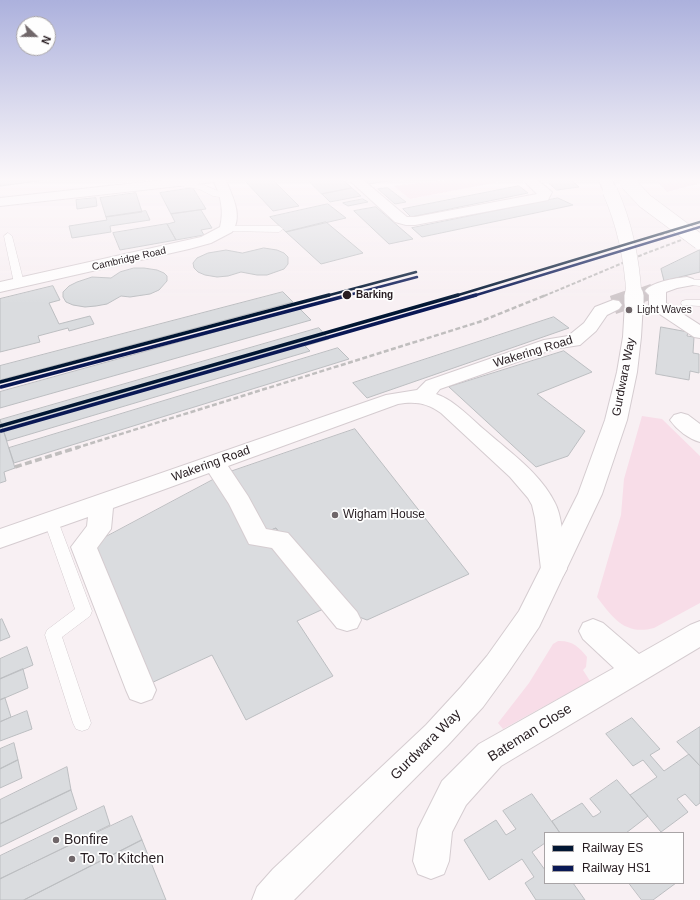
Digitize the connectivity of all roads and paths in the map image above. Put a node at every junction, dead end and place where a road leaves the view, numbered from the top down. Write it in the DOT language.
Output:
graph roads {
  1 [pos="230,220"];
  2 [pos="403,220"];
  3 [pos="421,220"];
  4 [pos="621,220"];
  5 [pos="670,220"];
  6 [pos="227,229"];
  7 [pos="279,229"];
  8 [pos="8,236"];
  9 [pos="700,242"];
  10 [pos="19,283"];
  11 [pos="694,283"];
  12 [pos="0,287"];
  13 [pos="686,303"];
  14 [pos="700,303"];
  15 [pos="613,305"];
  16 [pos="700,333"];
  17 [pos="423,396"];
  18 [pos="691,418"];
  19 [pos="700,435"];
  20 [pos="214,463"];
  21 [pos="102,503"];
  22 [pos="51,521"];
  23 [pos="0,539"];
  24 [pos="554,569"];
  25 [pos="347,620"];
  26 [pos="593,631"];
  27 [pos="700,633"];
  28 [pos="636,669"];
  29 [pos="141,690"];
  30 [pos="82,723"];
  31 [pos="431,861"];
  32 [pos="270,900"];
  1 -- 6 [label="street"];
  2 -- 3 [label="street"];
  4 -- 24 [label="street, Gurdwara Way, bridge"];
  5 -- 9 [label="street, bridge"];
  6 -- 7 [label="lane"];
  6 -- 10 [label="street, Cambridge Road"];
  8 -- 10 [label="lane"];
  10 -- 12 [label="street, Cambridge Road"];
  11 -- 16 [label="street"];
  13 -- 14 [label="lane"];
  15 -- 17 [label="street, Wakering Road"];
  17 -- 20 [label="street, Wakering Road"];
  17 -- 24 [label="street, Wakering Road"];
  18 -- 19 [label="street"];
  20 -- 21 [label="street, Wakering Road"];
  20 -- 25 [label="street"];
  21 -- 22 [label="street, Wakering Road"];
  21 -- 29 [label="street"];
  22 -- 23 [label="street, Wakering Road"];
  22 -- 30 [label="lane"];
  24 -- 32 [label="street, Gurdwara Way"];
  26 -- 28 [label="street"];
  27 -- 28 [label="street, Bateman Close"];
  28 -- 31 [label="street, Bateman Close"];
}
